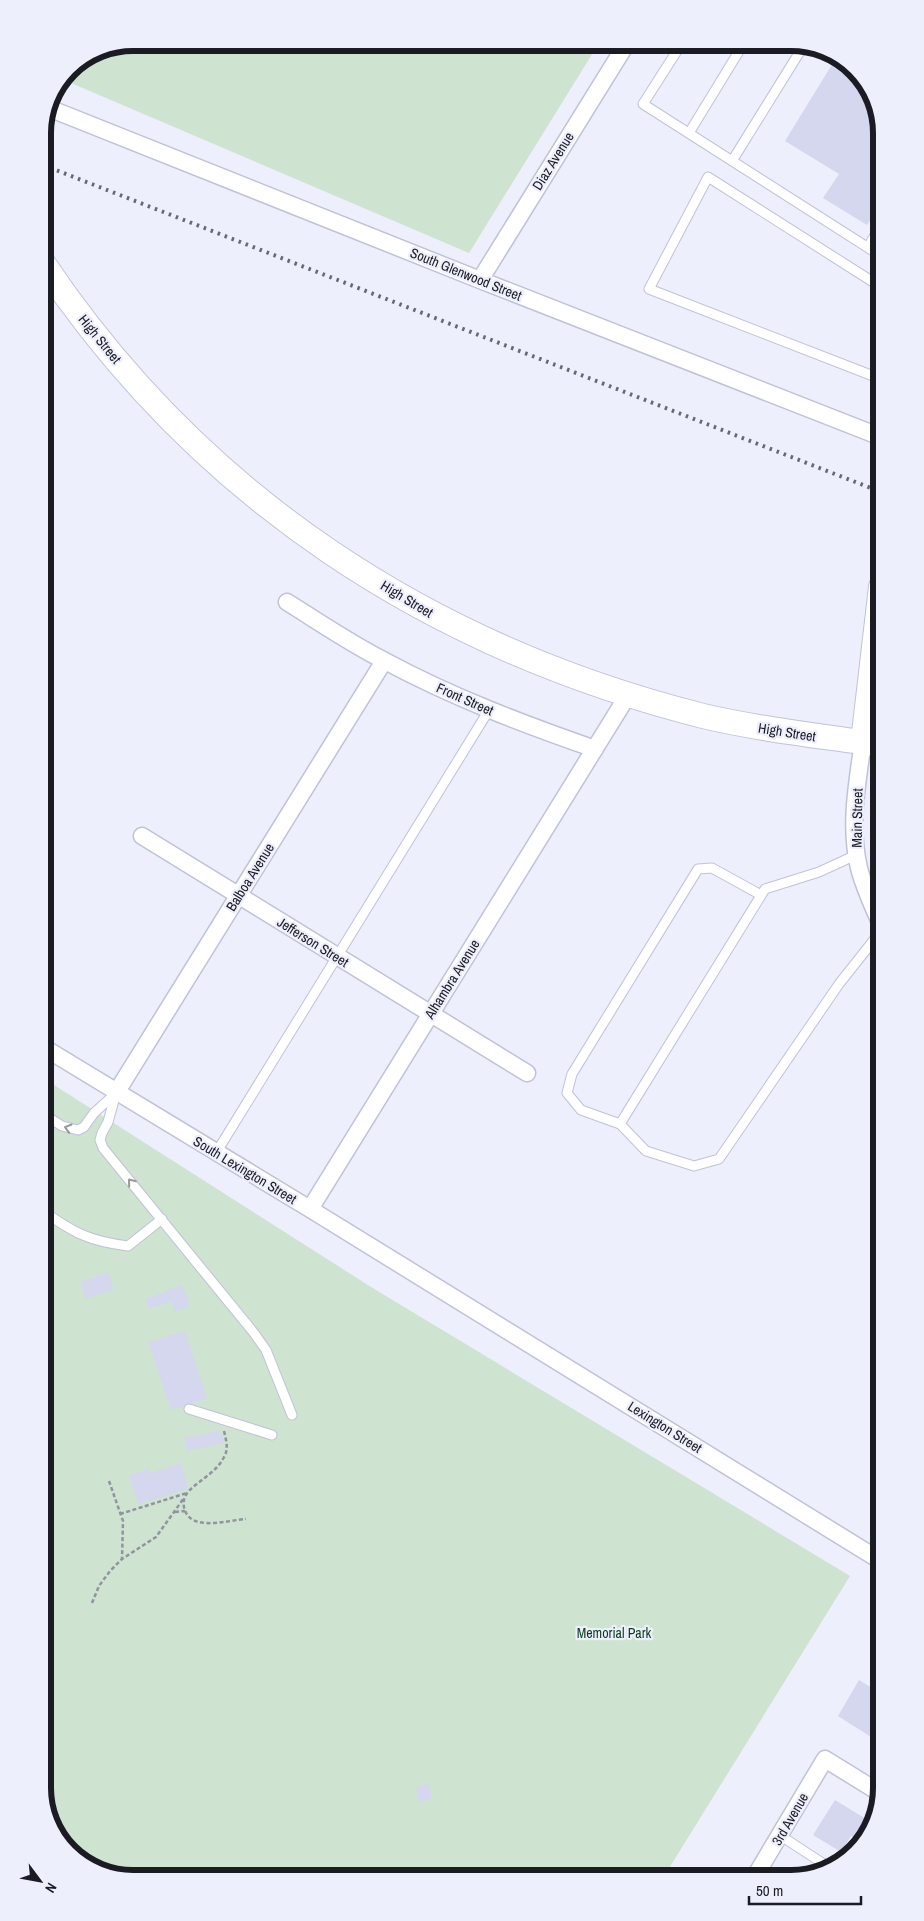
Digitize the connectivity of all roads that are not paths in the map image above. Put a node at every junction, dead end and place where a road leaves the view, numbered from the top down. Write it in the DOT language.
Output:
graph roads {
  1 [pos="622,51"];
  2 [pos="677,51"];
  3 [pos="739,51"];
  4 [pos="800,52"];
  5 [pos="55,110"];
  6 [pos="689,133"];
  7 [pos="732,161"];
  8 [pos="873,239"];
  9 [pos="868,247"];
  10 [pos="873,250"];
  11 [pos="51,274"];
  12 [pos="480,280"];
  13 [pos="873,281"];
  14 [pos="873,376"];
  15 [pos="873,433"];
  16 [pos="287,602"];
  17 [pos="384,661"];
  18 [pos="628,695"];
  19 [pos="489,710"];
  20 [pos="873,728"];
  21 [pos="872,744"];
  22 [pos="595,749"];
  23 [pos="142,836"];
  24 [pos="856,855"];
  25 [pos="238,895"];
  26 [pos="761,895"];
  27 [pos="873,905"];
  28 [pos="873,942"];
  29 [pos="338,957"];
  30 [pos="430,1014"];
  31 [pos="51,1053"];
  32 [pos="527,1073"];
  33 [pos="116,1093"];
  34 [pos="51,1119"];
  35 [pos="620,1124"];
  36 [pos="216,1153"];
  37 [pos="310,1209"];
  38 [pos="51,1216"];
  39 [pos="162,1220"];
  40 [pos="448,1294"];
  41 [pos="189,1409"];
  42 [pos="292,1415"];
  43 [pos="272,1435"];
  44 [pos="873,1555"];
  45 [pos="873,1789"];
  46 [pos="781,1836"];
  47 [pos="822,1863"];
  48 [pos="759,1870"];
  1 -- 12 [label="street, Diaz Avenue"];
  2 -- 6 [label="lane"];
  3 -- 6 [label="lane"];
  4 -- 7 [label="lane"];
  5 -- 12 [label="street, South Glenwood Street"];
  6 -- 7 [label="lane"];
  7 -- 9 [label="lane"];
  8 -- 9 [label="lane"];
  9 -- 10 [label="lane"];
  11 -- 18 [label="main road, High Street"];
  12 -- 15 [label="street, South Glenwood Street"];
  13 -- 14 [label="lane"];
  16 -- 17 [label="street, Front Street"];
  17 -- 19 [label="street, Front Street"];
  17 -- 25 [label="street, Balboa Avenue"];
  18 -- 21 [label="main road, High Street"];
  18 -- 22 [label="street"];
  19 -- 22 [label="street, Front Street"];
  19 -- 29 [label="lane"];
  20 -- 21 [label="main road, Main Street"];
  21 -- 24 [label="street, Main Street"];
  22 -- 30 [label="street, Alhambra Avenue"];
  23 -- 25 [label="street, Jefferson Street"];
  24 -- 26 [label="lane"];
  24 -- 27 [label="street, Main Street"];
  25 -- 29 [label="street, Jefferson Street"];
  25 -- 33 [label="street, Balboa Avenue"];
  26 -- 35 [label="lane"];
  26 -- 35 [label="lane"];
  28 -- 35 [label="lane"];
  29 -- 30 [label="street, Jefferson Street"];
  29 -- 36 [label="lane"];
  30 -- 32 [label="street, Jefferson Street"];
  30 -- 37 [label="street, Alhambra Avenue"];
  31 -- 33 [label="street, South Lexington Street"];
  33 -- 34 [label="lane, one-way"];
  33 -- 36 [label="street, South Lexington Street"];
  39 -- 33 [label="lane, one-way"];
  36 -- 37 [label="street, South Lexington Street"];
  37 -- 40 [label="street, South Lexington Street"];
  38 -- 39 [label="lane"];
  39 -- 42 [label="lane"];
  40 -- 44 [label="street, Lexington Street"];
  41 -- 43 [label="lane"];
  45 -- 46 [label="street, 3rd Avenue"];
  46 -- 47 [label="lane"];
  46 -- 48 [label="street, 3rd Avenue"];
}
